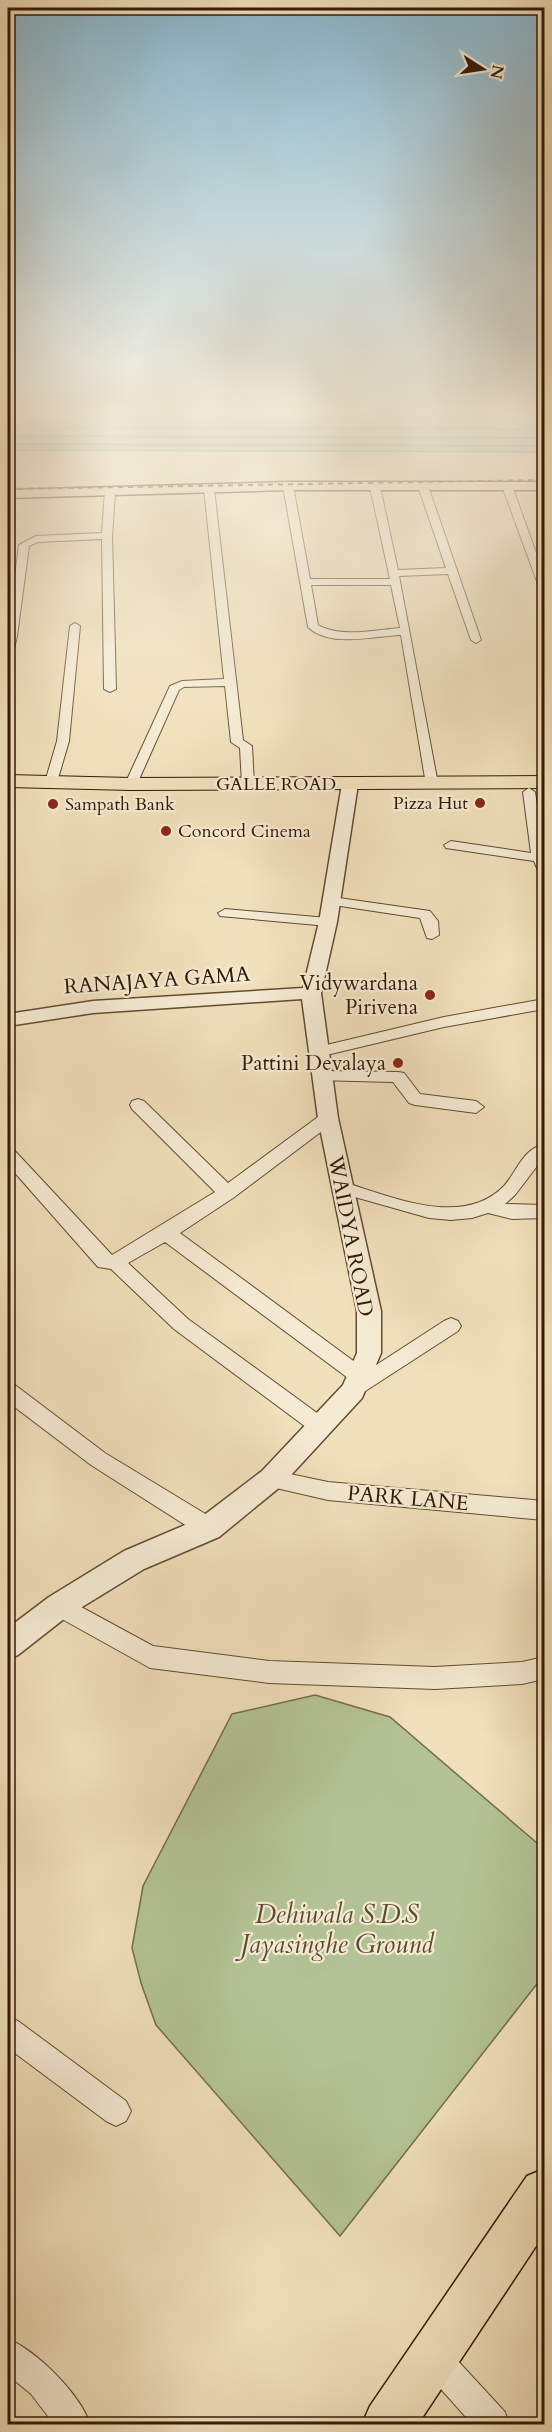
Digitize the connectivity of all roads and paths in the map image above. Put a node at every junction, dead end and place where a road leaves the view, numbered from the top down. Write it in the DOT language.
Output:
graph roads {
  1 [pos="108,522"];
  2 [pos="213,522"];
  3 [pos="295,522"];
  4 [pos="383,522"];
  5 [pos="436,522"];
  6 [pos="520,522"];
  7 [pos="107,536"];
  8 [pos="453,571"];
  9 [pos="395,577"];
  10 [pos="307,582"];
  11 [pos="544,587"];
  12 [pos="12,597"];
  13 [pos="75,626"];
  14 [pos="406,631"];
  15 [pos="476,640"];
  16 [pos="8,649"];
  17 [pos="231,682"];
  18 [pos="110,689"];
  19 [pos="8,781"];
  20 [pos="51,782"];
  21 [pos="131,784"];
  22 [pos="248,784"];
  23 [pos="432,784"];
  24 [pos="540,788"];
  25 [pos="349,789"];
  26 [pos="8,790"];
  27 [pos="451,845"];
  28 [pos="542,864"];
  29 [pos="330,911"];
  30 [pos="225,913"];
  31 [pos="432,935"];
  32 [pos="311,993"];
  33 [pos="544,1004"];
  34 [pos="8,1020"];
  35 [pos="318,1052"];
  36 [pos="321,1076"];
  37 [pos="138,1106"];
  38 [pos="476,1107"];
  39 [pos="328,1118"];
  40 [pos="544,1150"];
  41 [pos="8,1154"];
  42 [pos="343,1188"];
  43 [pos="227,1193"];
  44 [pos="490,1207"];
  45 [pos="544,1211"];
  46 [pos="168,1234"];
  47 [pos="115,1262"];
  48 [pos="451,1326"];
  49 [pos="356,1384"];
  50 [pos="8,1391"];
  51 [pos="321,1427"];
  52 [pos="271,1479"];
  53 [pos="544,1512"];
  54 [pos="209,1528"];
  55 [pos="59,1606"];
  56 [pos="8,1645"];
  57 [pos="544,1668"];
  58 [pos="8,2031"];
  59 [pos="116,2112"];
  60 [pos="542,2201"];
  61 [pos="8,2355"];
  62 [pos="433,2357"];
  63 [pos="74,2424"];
  64 [pos="388,2424"];
  65 [pos="493,2424"];
  1 -- 7 [label="street"];
  2 -- 17 [label="street"];
  3 -- 10 [label="street"];
  4 -- 9 [label="street"];
  5 -- 8 [label="street"];
  6 -- 11 [label="street"];
  7 -- 12 [label="street"];
  7 -- 18 [label="street"];
  8 -- 9 [label="street"];
  8 -- 15 [label="street"];
  9 -- 10 [label="street"];
  9 -- 14 [label="street"];
  10 -- 14 [label="street"];
  12 -- 16 [label="street"];
  13 -- 20 [label="street"];
  14 -- 23 [label="street"];
  17 -- 21 [label="street"];
  17 -- 22 [label="street"];
  19 -- 20 [label="highway, GALLE ROAD"];
  20 -- 21 [label="highway, GALLE ROAD"];
  21 -- 22 [label="highway, GALLE ROAD"];
  22 -- 25 [label="highway, GALLE ROAD"];
  23 -- 24 [label="highway, GALLE ROAD"];
  23 -- 25 [label="highway, GALLE ROAD"];
  24 -- 25 [label="highway, GALLE ROAD"];
  24 -- 28 [label="street"];
  25 -- 26 [label="highway, GALLE ROAD"];
  25 -- 29 [label="street, WAIDYA ROAD"];
  27 -- 28 [label="street"];
  29 -- 30 [label="street"];
  29 -- 31 [label="street"];
  29 -- 32 [label="street, WAIDYA ROAD"];
  32 -- 34 [label="street, RANAJAYA GAMA"];
  32 -- 35 [label="street, WAIDYA ROAD"];
  33 -- 35 [label="street"];
  35 -- 36 [label="street, WAIDYA ROAD"];
  36 -- 38 [label="street"];
  36 -- 39 [label="street, WAIDYA ROAD"];
  37 -- 43 [label="street"];
  39 -- 42 [label="street, WAIDYA ROAD"];
  39 -- 43 [label="street"];
  40 -- 44 [label="street"];
  41 -- 47 [label="street"];
  42 -- 44 [label="street"];
  42 -- 49 [label="street, WAIDYA ROAD"];
  43 -- 46 [label="street"];
  44 -- 45 [label="street"];
  46 -- 47 [label="street"];
  46 -- 49 [label="street"];
  47 -- 51 [label="street"];
  48 -- 49 [label="street"];
  49 -- 51 [label="street, WAIDYA ROAD"];
  50 -- 54 [label="street"];
  51 -- 52 [label="street, WAIDYA ROAD"];
  52 -- 53 [label="street, PARK LANE"];
  52 -- 54 [label="street, WAIDYA ROAD"];
  54 -- 55 [label="street, WAIDYA ROAD"];
  55 -- 56 [label="street, WAIDYA ROAD"];
  55 -- 57 [label="street"];
  58 -- 59 [label="street"];
  60 -- 62 [label="main road"];
  61 -- 63 [label="street"];
  62 -- 64 [label="main road"];
  62 -- 65 [label="street"];
}
